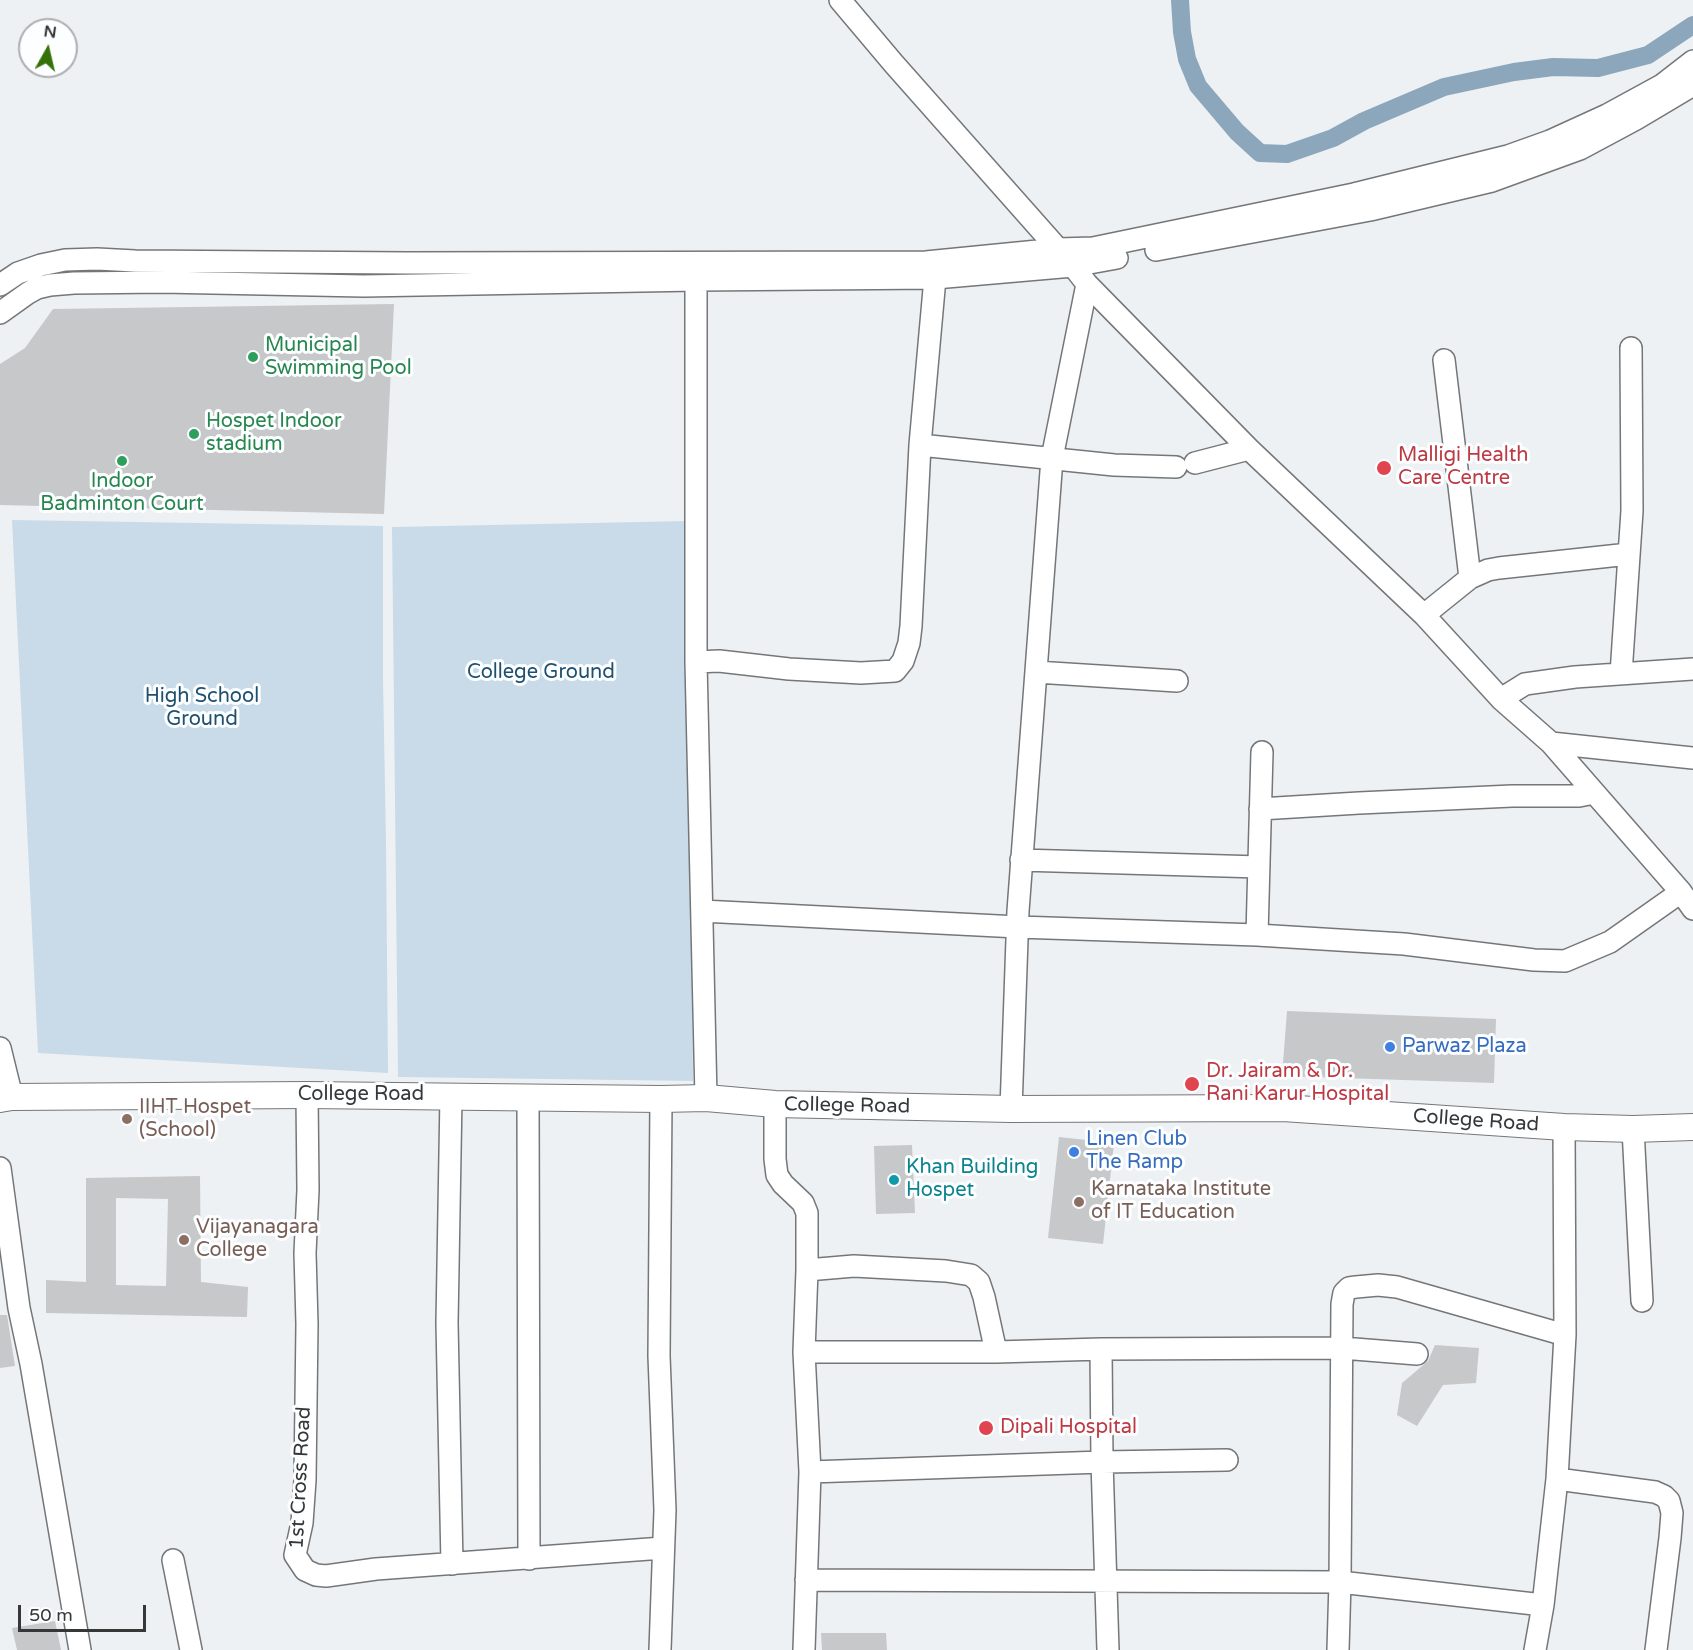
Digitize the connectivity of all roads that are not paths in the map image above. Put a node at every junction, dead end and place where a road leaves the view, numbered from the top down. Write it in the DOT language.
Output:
graph roads {
  1 [pos="840,0"];
  2 [pos="1693,61"];
  3 [pos="1693,85"];
  4 [pos="1058,249"];
  5 [pos="1073,266"];
  6 [pos="696,271"];
  7 [pos="935,278"];
  8 [pos="1087,284"];
  9 [pos="0,285"];
  10 [pos="0,313"];
  11 [pos="1631,348"];
  12 [pos="1444,360"];
  13 [pos="920,445"];
  14 [pos="1249,449"];
  15 [pos="1052,458"];
  16 [pos="1629,554"];
  17 [pos="1470,578"];
  18 [pos="1424,615"];
  19 [pos="696,662"];
  20 [pos="1693,669"];
  21 [pos="1036,672"];
  22 [pos="1621,674"];
  23 [pos="1177,681"];
  24 [pos="1501,699"];
  25 [pos="1551,743"];
  26 [pos="1262,753"];
  27 [pos="1693,758"];
  28 [pos="1594,793"];
  29 [pos="1260,809"];
  30 [pos="1022,860"];
  31 [pos="1259,867"];
  32 [pos="1687,900"];
  33 [pos="702,911"];
  34 [pos="1018,927"];
  35 [pos="1257,935"];
  36 [pos="0,1048"];
  37 [pos="307,1095"];
  38 [pos="451,1096"];
  39 [pos="528,1096"];
  40 [pos="6,1098"];
  41 [pos="706,1098"];
  42 [pos="661,1099"];
  43 [pos="775,1104"];
  44 [pos="1011,1109"];
  45 [pos="1693,1126"];
  46 [pos="1564,1127"];
  47 [pos="1634,1129"];
  48 [pos="0,1168"];
  49 [pos="807,1270"];
  50 [pos="1642,1300"];
  51 [pos="10,1310"];
  52 [pos="1564,1335"];
  53 [pos="1342,1348"];
  54 [pos="1101,1349"];
  55 [pos="804,1352"];
  56 [pos="996,1352"];
  57 [pos="1417,1354"];
  58 [pos="1227,1460"];
  59 [pos="1102,1462"];
  60 [pos="810,1472"];
  61 [pos="1557,1479"];
  62 [pos="663,1548"];
  63 [pos="529,1558"];
  64 [pos="173,1560"];
  65 [pos="452,1564"];
  66 [pos="806,1580"];
  67 [pos="1106,1582"];
  68 [pos="1340,1582"];
  69 [pos="1543,1605"];
  70 [pos="80,1650"];
  71 [pos="191,1650"];
  72 [pos="660,1650"];
  73 [pos="804,1650"];
  74 [pos="1108,1650"];
  75 [pos="1338,1650"];
  76 [pos="1535,1650"];
  77 [pos="1656,1650"];
  1 -- 4 [label="street"];
  2 -- 4 [label="street"];
  3 -- 5 [label="street"];
  4 -- 5 [label="street"];
  4 -- 6 [label="street"];
  5 -- 7 [label="street"];
  5 -- 8 [label="street"];
  6 -- 7 [label="street"];
  6 -- 9 [label="street"];
  6 -- 10 [label="street"];
  6 -- 19 [label="street"];
  7 -- 13 [label="street"];
  8 -- 14 [label="street"];
  8 -- 15 [label="street"];
  11 -- 16 [label="street"];
  12 -- 17 [label="street"];
  13 -- 15 [label="street"];
  13 -- 19 [label="street"];
  14 -- 15 [label="street"];
  14 -- 18 [label="street"];
  15 -- 21 [label="street"];
  16 -- 17 [label="street"];
  16 -- 22 [label="street"];
  17 -- 18 [label="street"];
  18 -- 24 [label="street"];
  19 -- 33 [label="street"];
  20 -- 22 [label="street"];
  21 -- 23 [label="street"];
  21 -- 30 [label="street"];
  22 -- 24 [label="street"];
  24 -- 25 [label="street"];
  25 -- 27 [label="street"];
  25 -- 28 [label="street"];
  26 -- 29 [label="street"];
  28 -- 29 [label="street"];
  28 -- 32 [label="street"];
  29 -- 31 [label="street"];
  30 -- 31 [label="street"];
  30 -- 34 [label="street"];
  31 -- 35 [label="street"];
  32 -- 35 [label="street"];
  33 -- 34 [label="street"];
  33 -- 41 [label="street"];
  34 -- 35 [label="street"];
  34 -- 44 [label="street"];
  36 -- 40 [label="street"];
  37 -- 38 [label="main road, College Road"];
  37 -- 40 [label="main road, College Road"];
  37 -- 65 [label="street, 1st Cross Road"];
  38 -- 39 [label="main road, College Road"];
  38 -- 65 [label="street"];
  39 -- 42 [label="main road, College Road"];
  39 -- 63 [label="street"];
  41 -- 42 [label="main road, College Road"];
  41 -- 43 [label="main road, College Road"];
  42 -- 62 [label="street"];
  43 -- 44 [label="main road, College Road"];
  43 -- 49 [label="street"];
  44 -- 46 [label="main road, College Road"];
  45 -- 47 [label="main road, College Road"];
  46 -- 47 [label="main road, College Road"];
  46 -- 52 [label="street"];
  47 -- 50 [label="street"];
  48 -- 51 [label="street"];
  49 -- 55 [label="street"];
  49 -- 56 [label="street"];
  51 -- 70 [label="street"];
  52 -- 53 [label="street"];
  52 -- 61 [label="street"];
  53 -- 54 [label="street"];
  53 -- 57 [label="street"];
  53 -- 68 [label="street"];
  54 -- 56 [label="street"];
  54 -- 59 [label="street"];
  55 -- 56 [label="street"];
  55 -- 60 [label="street"];
  58 -- 59 [label="street"];
  59 -- 60 [label="street"];
  59 -- 67 [label="street"];
  60 -- 66 [label="street"];
  61 -- 69 [label="street"];
  61 -- 77 [label="street"];
  62 -- 63 [label="street, 1st Cross Road"];
  62 -- 72 [label="street"];
  63 -- 65 [label="street, 1st Cross Road"];
  64 -- 71 [label="street"];
  66 -- 67 [label="street"];
  66 -- 73 [label="street"];
  67 -- 68 [label="street"];
  67 -- 74 [label="street"];
  68 -- 69 [label="street"];
  68 -- 75 [label="street"];
  69 -- 76 [label="street"];
}
